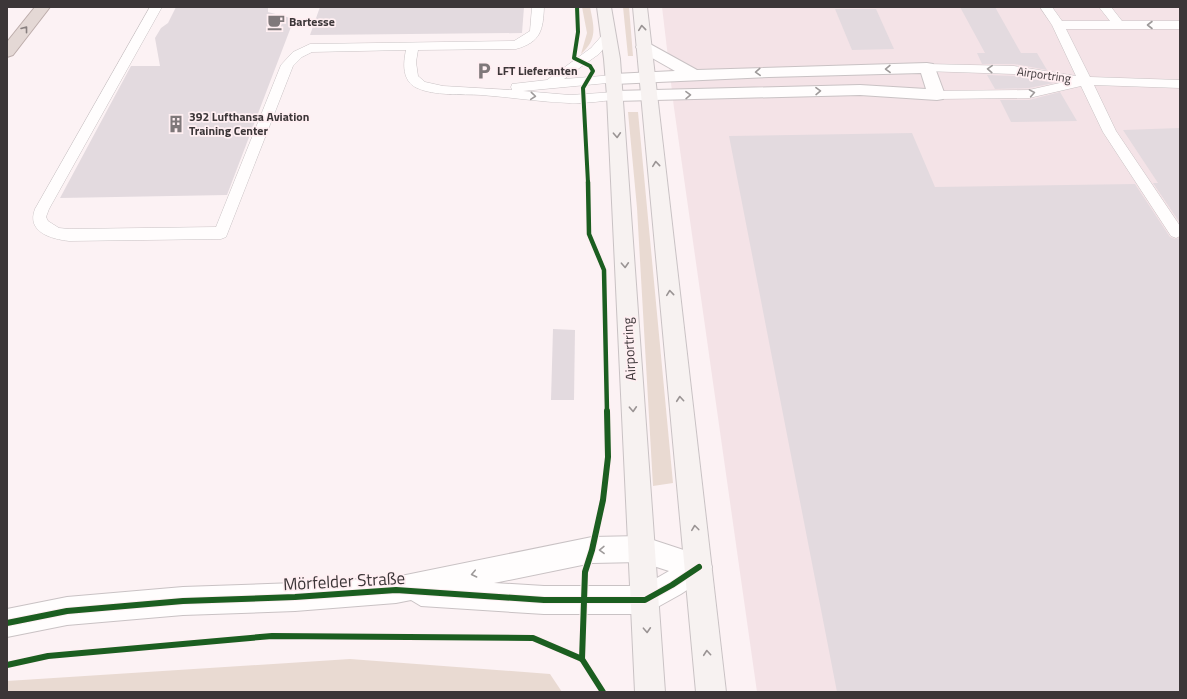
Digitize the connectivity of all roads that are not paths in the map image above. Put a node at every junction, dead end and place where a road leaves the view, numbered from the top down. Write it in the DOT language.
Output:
graph roads {
  1 [pos="42,7"];
  2 [pos="156,7"];
  3 [pos="538,7"];
  4 [pos="604,7"];
  5 [pos="640,7"];
  6 [pos="1046,7"];
  7 [pos="1105,7"];
  8 [pos="1058,25"];
  9 [pos="1119,25"];
  10 [pos="1180,25"];
  11 [pos="609,36"];
  12 [pos="644,46"];
  13 [pos="413,47"];
  14 [pos="7,52"];
  15 [pos="927,68"];
  16 [pos="695,75"];
  17 [pos="1084,81"];
  18 [pos="550,83"];
  19 [pos="1180,84"];
  20 [pos="648,86"];
  21 [pos="614,88"];
  22 [pos="481,91"];
  23 [pos="937,95"];
  24 [pos="1176,232"];
  25 [pos="641,549"];
  26 [pos="699,567"];
  27 [pos="396,590"];
  28 [pos="645,600"];
  29 [pos="7,623"];
  30 [pos="650,692"];
  31 [pos="710,692"];
  14 -- 1 [label="highway, one-way"];
  2 -- 13 [label="lane"];
  3 -- 13 [label="lane"];
  4 -- 11 [label="street, Airportring"];
  12 -- 5 [label="street, one-way"];
  6 -- 8 [label="lane"];
  7 -- 9 [label="lane"];
  8 -- 9 [label="lane"];
  8 -- 17 [label="lane"];
  10 -- 9 [label="lane, one-way"];
  11 -- 18 [label="lane"];
  11 -- 21 [label="street, Airportring"];
  12 -- 16 [label="street"];
  12 -- 20 [label="street"];
  13 -- 22 [label="lane"];
  15 -- 16 [label="street, Airportring, one-way"];
  17 -- 15 [label="lane, Airportring, one-way"];
  15 -- 23 [label="street"];
  16 -- 20 [label="street, Airportring"];
  17 -- 19 [label="lane"];
  23 -- 17 [label="lane, Airportring, one-way"];
  17 -- 24 [label="lane"];
  18 -- 21 [label="lane"];
  18 -- 22 [label="lane"];
  20 -- 21 [label="street"];
  20 -- 23 [label="street, Airportring, one-way"];
  26 -- 20 [label="street, one-way"];
  22 -- 21 [label="lane, one-way"];
  21 -- 25 [label="street, Airportring, one-way"];
  25 -- 26 [label="street, Mörfelder Straße"];
  25 -- 27 [label="street, Mörfelder Straße, one-way"];
  25 -- 28 [label="street, Airportring"];
  26 -- 28 [label="street, Mörfelder Straße"];
  31 -- 26 [label="street, one-way"];
  27 -- 28 [label="street, Mörfelder Straße"];
  27 -- 29 [label="street, Mörfelder Straße"];
  28 -- 30 [label="street, Airportring, one-way"];
}
